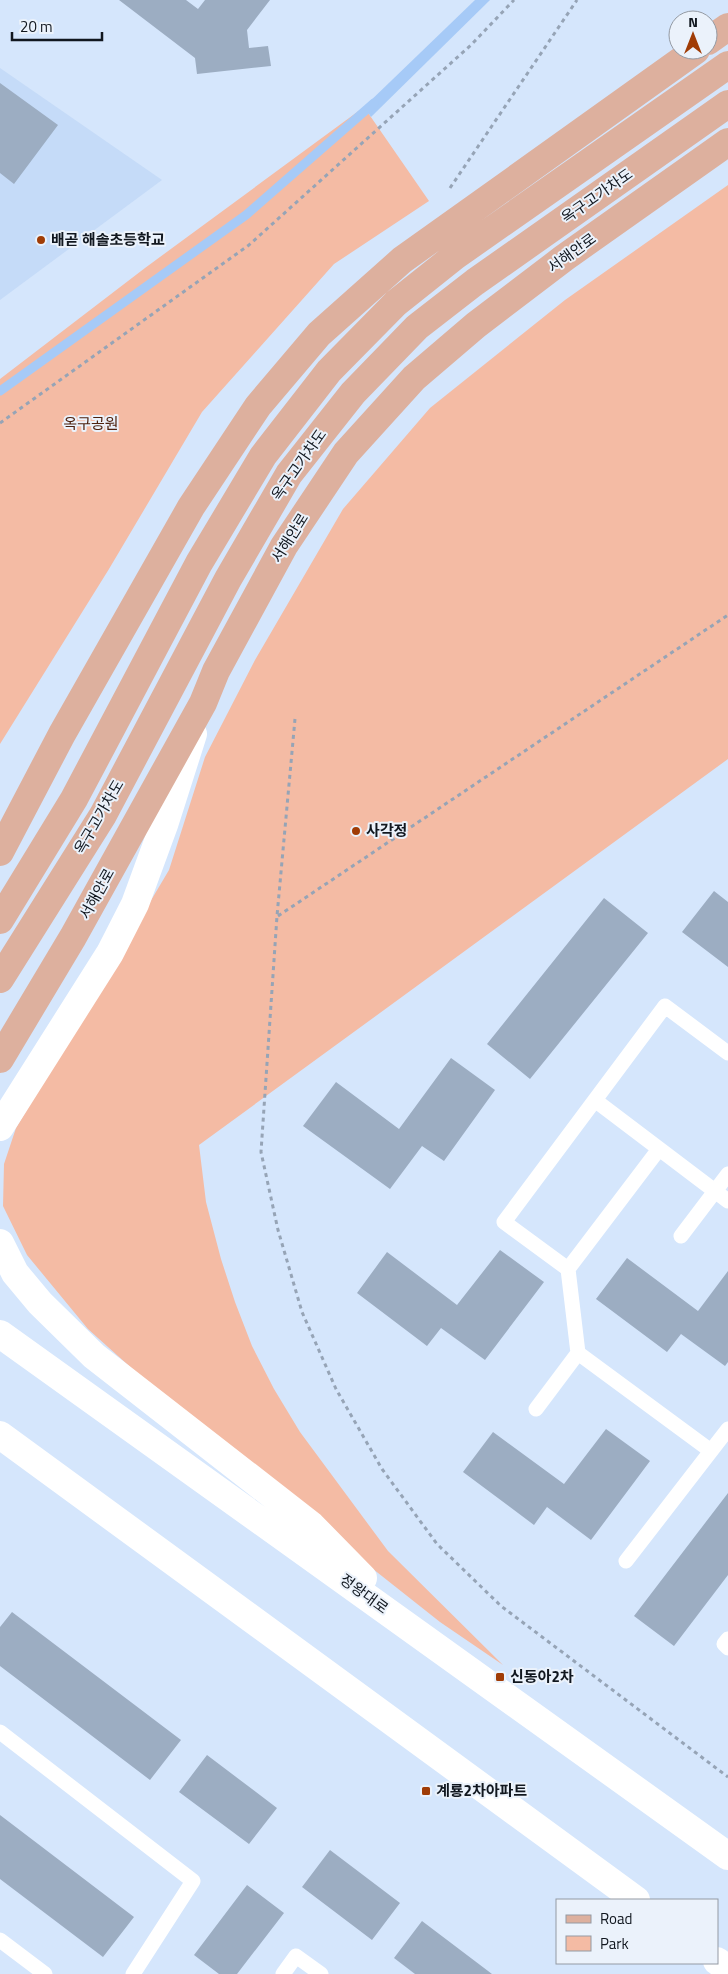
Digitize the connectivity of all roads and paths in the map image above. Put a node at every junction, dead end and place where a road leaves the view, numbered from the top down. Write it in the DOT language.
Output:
graph roads {
  1 [pos="514,0"];
  2 [pos="577,0"];
  3 [pos="682,60"];
  4 [pos="728,65"];
  5 [pos="728,104"];
  6 [pos="728,142"];
  7 [pos="446,195"];
  8 [pos="0,423"];
  9 [pos="728,615"];
  10 [pos="203,703"];
  11 [pos="296,719"];
  12 [pos="0,852"];
  13 [pos="277,916"];
  14 [pos="0,920"];
  15 [pos="0,979"];
  16 [pos="728,1053"];
  17 [pos="0,1059"];
  18 [pos="596,1101"];
  19 [pos="0,1127"];
  20 [pos="659,1149"];
  21 [pos="728,1174"];
  22 [pos="715,1191"];
  23 [pos="728,1201"];
  24 [pos="681,1236"];
  25 [pos="0,1242"];
  26 [pos="568,1269"];
  27 [pos="0,1334"];
  28 [pos="578,1353"];
  29 [pos="536,1409"];
  30 [pos="728,1429"];
  31 [pos="0,1434"];
  32 [pos="711,1451"];
  33 [pos="626,1561"];
  34 [pos="415,1630"];
  35 [pos="728,1639"];
  36 [pos="728,1648"];
  37 [pos="0,1732"];
  38 [pos="728,1776"];
  39 [pos="728,1856"];
  40 [pos="635,1899"];
  41 [pos="0,1940"];
  42 [pos="45,1974"];
  43 [pos="134,1974"];
  44 [pos="283,1974"];
  45 [pos="321,1974"];
  1 -- 8 [label="path"];
  2 -- 7 [label="path"];
  3 -- 12 [label="main road"];
  4 -- 14 [label="main road, 옥구고가차도"];
  5 -- 15 [label="main road, 옥구고가차도"];
  6 -- 10 [label="main road, 서해안로"];
  9 -- 13 [label="path"];
  10 -- 17 [label="main road, 서해안로"];
  10 -- 19 [label="street"];
  11 -- 13 [label="path"];
  13 -- 38 [label="path"];
  16 -- 18 [label="lane"];
  18 -- 20 [label="lane"];
  18 -- 26 [label="lane"];
  20 -- 22 [label="lane"];
  20 -- 26 [label="lane"];
  21 -- 22 [label="lane"];
  22 -- 23 [label="lane"];
  22 -- 24 [label="lane"];
  25 -- 34 [label="street"];
  26 -- 28 [label="lane"];
  27 -- 34 [label="street, 정왕대로"];
  28 -- 29 [label="lane"];
  28 -- 32 [label="lane"];
  30 -- 32 [label="lane"];
  31 -- 40 [label="street"];
  32 -- 33 [label="lane"];
  34 -- 39 [label="street, 정왕대로"];
  35 -- 36 [label="lane"];
  37 -- 43 [label="lane"];
  41 -- 42 [label="lane"];
  44 -- 45 [label="lane"];
}
